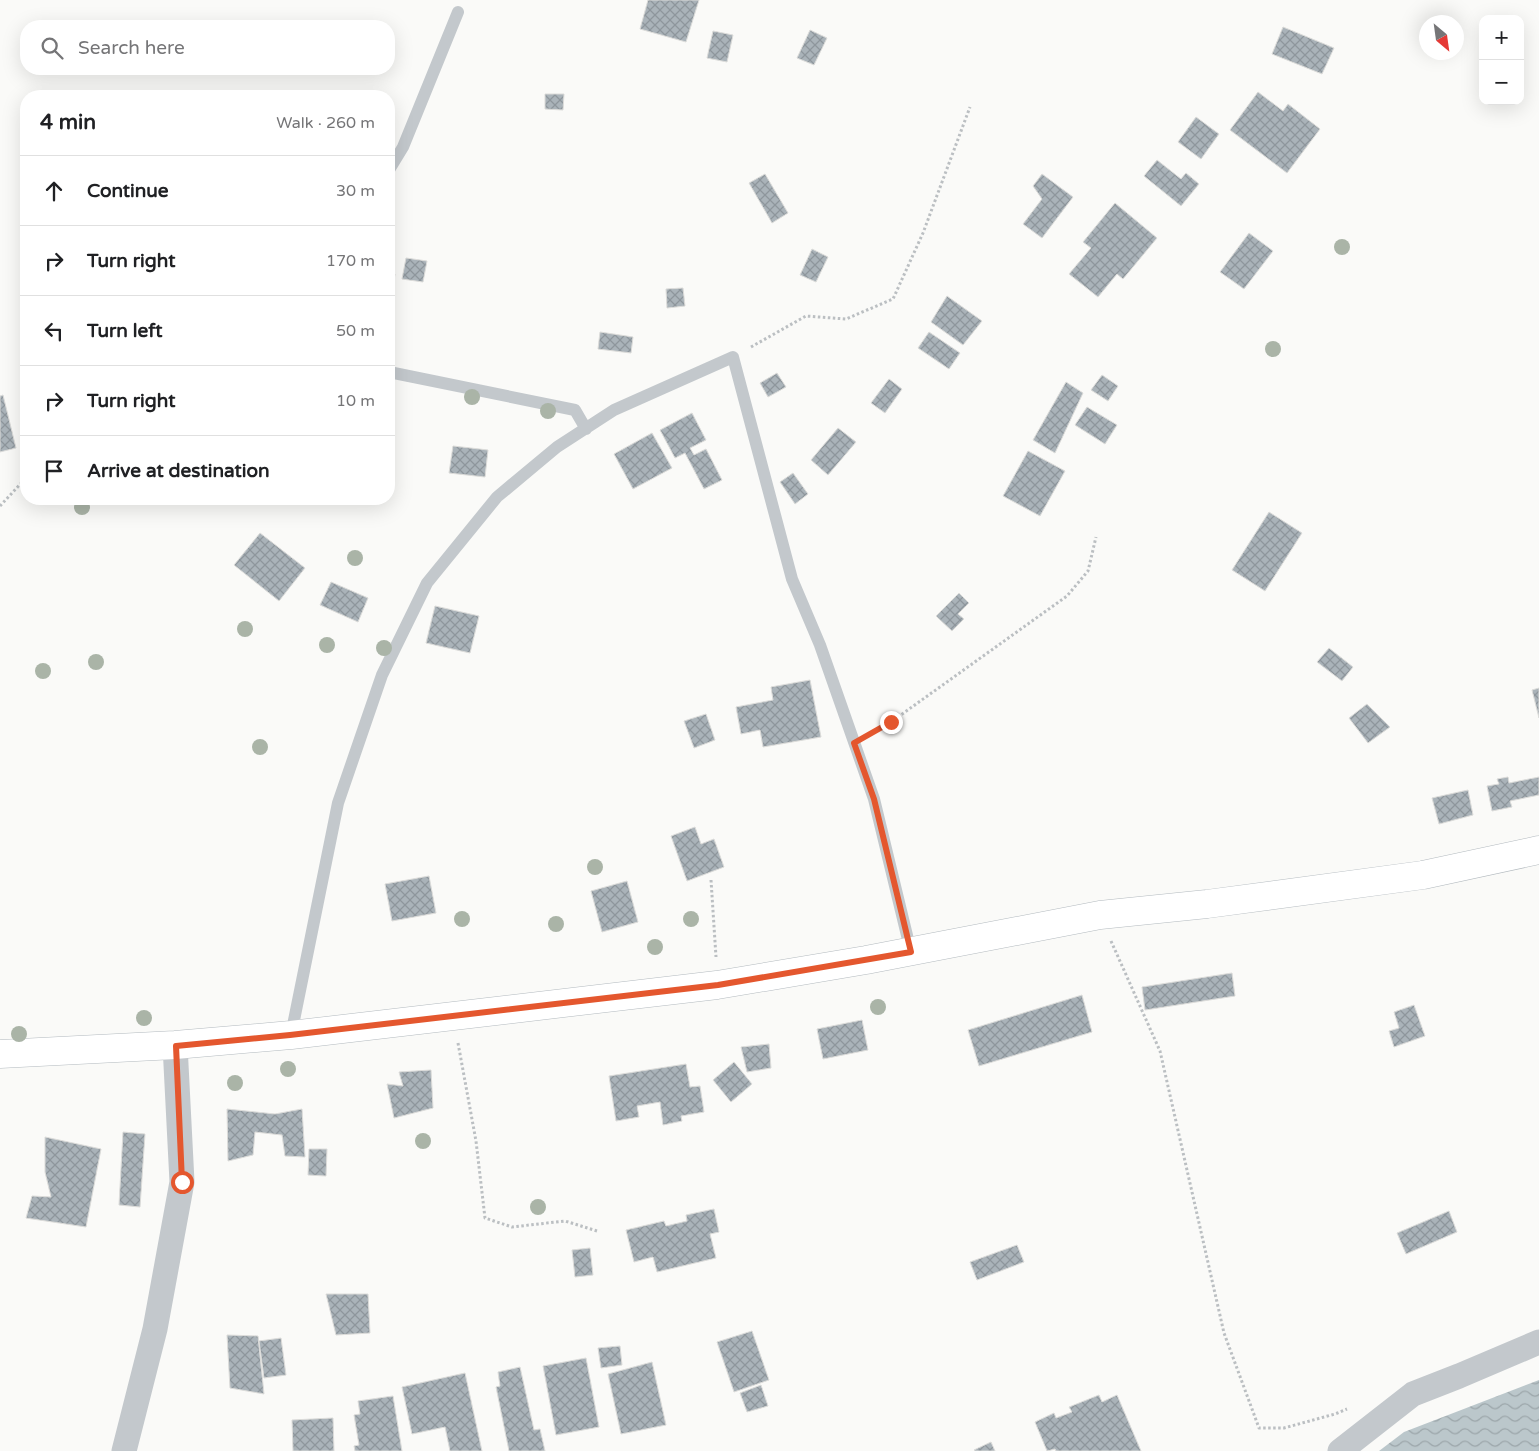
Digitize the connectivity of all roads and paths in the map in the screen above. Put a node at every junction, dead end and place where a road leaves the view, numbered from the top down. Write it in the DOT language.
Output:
graph roads {
  1 [pos="458,12"];
  2 [pos="970,106"];
  3 [pos="395,160"];
  4 [pos="733,357"];
  5 [pos="395,373"];
  6 [pos="586,429"];
  7 [pos="20,484"];
  8 [pos="0,506"];
  9 [pos="1096,537"];
  10 [pos="854,743"];
  11 [pos="1539,850"];
  12 [pos="711,880"];
  13 [pos="1100,915"];
  14 [pos="911,952"];
  15 [pos="718,985"];
  16 [pos="453,1016"];
  17 [pos="290,1035"];
  18 [pos="176,1046"];
  19 [pos="0,1054"];
  20 [pos="597,1231"];
  21 [pos="1539,1342"];
  22 [pos="1352,1407"];
  23 [pos="124,1451"];
  24 [pos="1340,1451"];
  1 -- 3 [label="lane"];
  2 -- 4 [label="path"];
  4 -- 6 [label="lane"];
  4 -- 10 [label="lane"];
  5 -- 6 [label="lane"];
  6 -- 17 [label="lane"];
  7 -- 8 [label="path"];
  9 -- 10 [label="path"];
  10 -- 14 [label="lane"];
  11 -- 13 [label="main road"];
  12 -- 15 [label="path"];
  13 -- 14 [label="main road"];
  13 -- 22 [label="path"];
  14 -- 15 [label="main road"];
  15 -- 16 [label="main road"];
  16 -- 17 [label="main road"];
  16 -- 20 [label="path"];
  17 -- 18 [label="main road"];
  18 -- 19 [label="main road"];
  18 -- 23 [label="street"];
  21 -- 24 [label="street"];
}
